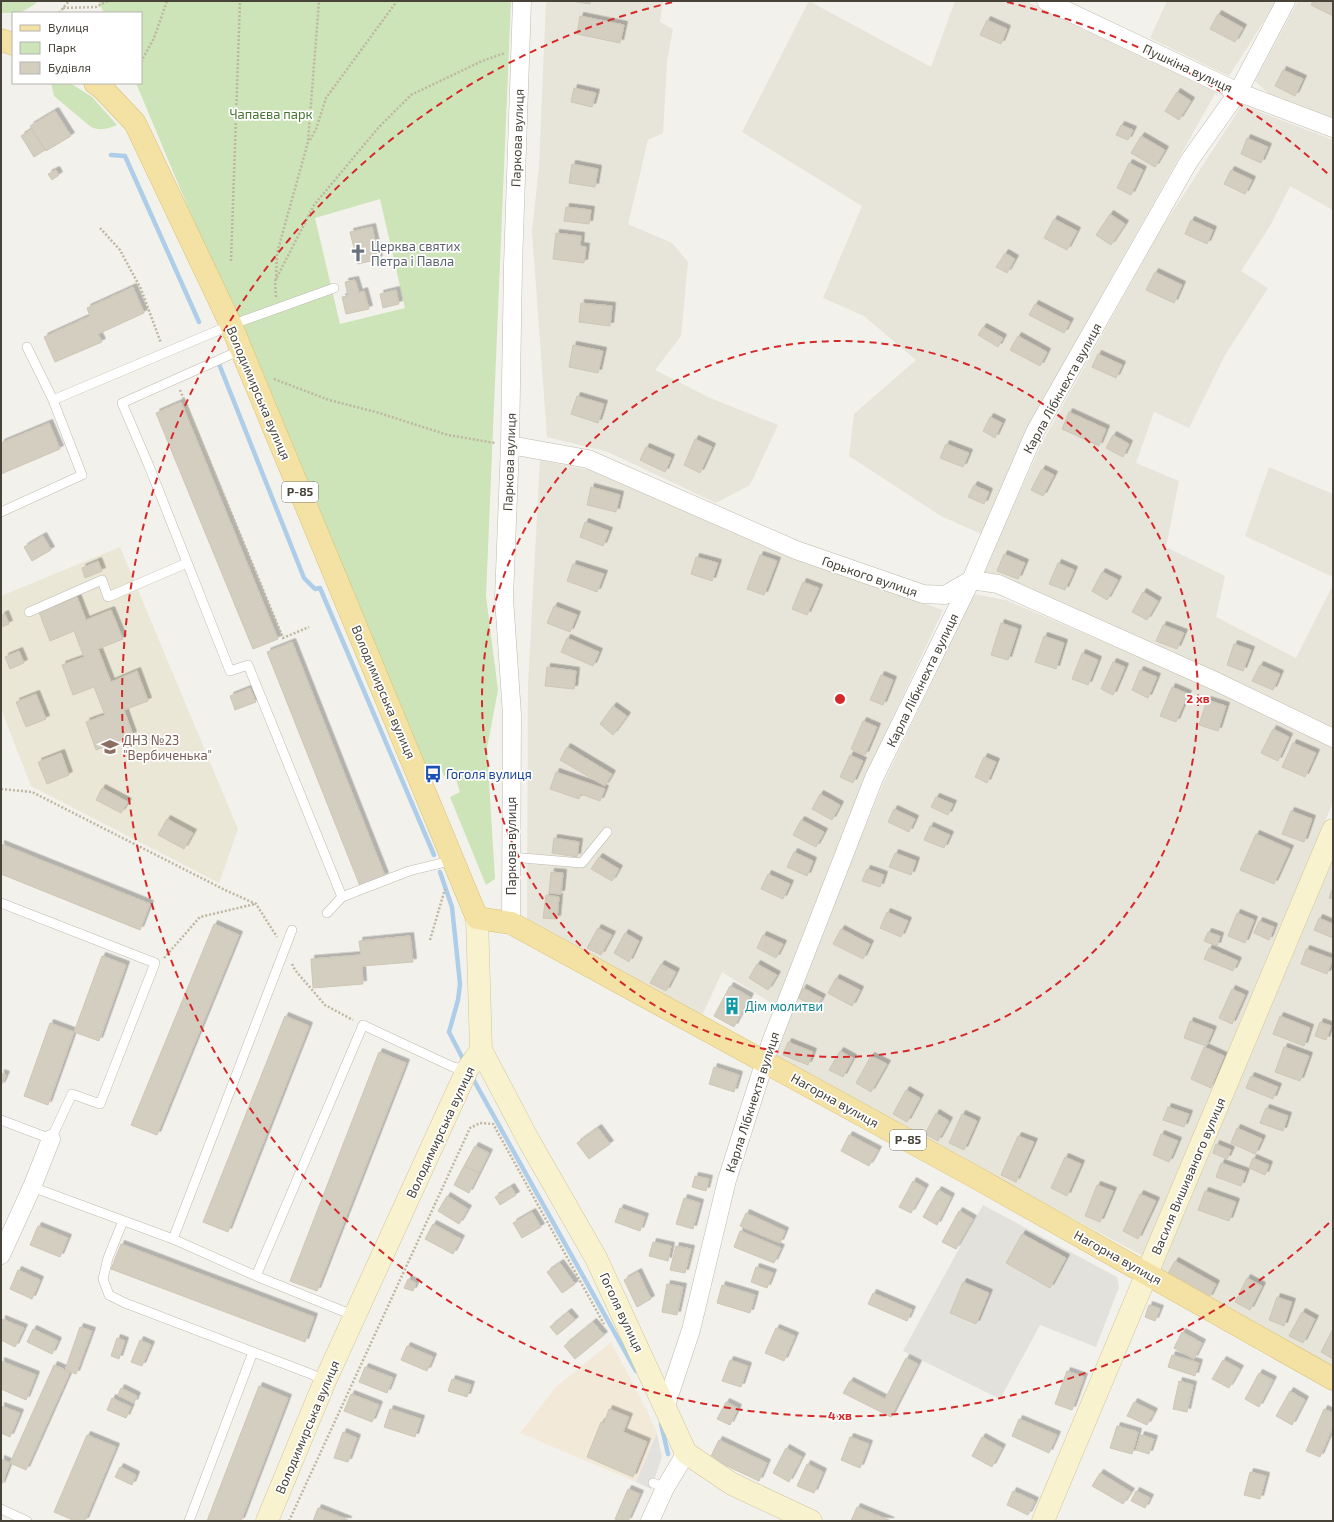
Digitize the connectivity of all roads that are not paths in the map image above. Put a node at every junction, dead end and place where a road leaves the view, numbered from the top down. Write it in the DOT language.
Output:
graph roads {
  1 [pos="522,1"];
  2 [pos="1286,1"];
  3 [pos="1056,3"];
  4 [pos="1,40"];
  5 [pos="12,44"];
  6 [pos="96,84"];
  7 [pos="1238,92"];
  8 [pos="1333,128"];
  9 [pos="334,288"];
  10 [pos="230,325"];
  11 [pos="27,347"];
  12 [pos="241,350"];
  13 [pos="53,400"];
  14 [pos="510,446"];
  15 [pos="1,512"];
  16 [pos="188,563"];
  17 [pos="971,580"];
  18 [pos="28,612"];
  19 [pos="1333,738"];
  20 [pos="1333,830"];
  21 [pos="607,832"];
  22 [pos="511,857"];
  23 [pos="454,860"];
  24 [pos="342,897"];
  25 [pos="1,903"];
  26 [pos="327,913"];
  27 [pos="476,918"];
  28 [pos="511,924"];
  29 [pos="292,930"];
  30 [pos="481,1050"];
  31 [pos="765,1061"];
  32 [pos="467,1070"];
  33 [pos="1,1120"];
  34 [pos="50,1139"];
  35 [pos="32,1187"];
  36 [pos="123,1221"];
  37 [pos="6,1233"];
  38 [pos="173,1240"];
  39 [pos="1,1255"];
  40 [pos="1147,1273"];
  41 [pos="256,1276"];
  42 [pos="355,1316"];
  43 [pos="253,1352"];
  44 [pos="1333,1379"];
  45 [pos="326,1381"];
  46 [pos="666,1405"];
  47 [pos="686,1453"];
  48 [pos="1,1509"];
  49 [pos="27,1521"];
  50 [pos="189,1521"];
  51 [pos="267,1521"];
  52 [pos="650,1521"];
  53 [pos="811,1521"];
  54 [pos="1042,1521"];
  1 -- 14 [label="street, Паркова вулиця"];
  2 -- 7 [label="street, Карла Лібкнехта вулиця"];
  3 -- 7 [label="street, Пушкіна вулиця"];
  4 -- 5 [label="main road"];
  6 -- 10 [label="main road, Володимирська вулиця / Р-85"];
  7 -- 8 [label="street, Пушкіна вулиця"];
  7 -- 17 [label="street, Карла Лібкнехта вулиця"];
  9 -- 10 [label="lane"];
  10 -- 12 [label="main road, Володимирська вулиця / Р-85"];
  10 -- 13 [label="lane"];
  11 -- 13 [label="lane"];
  12 -- 16 [label="lane"];
  12 -- 23 [label="main road, Володимирська вулиця / Р-85"];
  13 -- 15 [label="lane"];
  14 -- 17 [label="street, Горького вулиця"];
  14 -- 22 [label="street, Паркова вулиця"];
  16 -- 18 [label="lane"];
  16 -- 24 [label="lane"];
  17 -- 19 [label="street"];
  17 -- 31 [label="street, Карла Лібкнехта вулиця"];
  20 -- 40 [label="street, Василя Вишиваного вулиця"];
  21 -- 22 [label="lane"];
  22 -- 28 [label="street, Паркова вулиця"];
  23 -- 24 [label="lane"];
  23 -- 27 [label="main road, Володимирська вулиця / Р-85"];
  24 -- 26 [label="lane"];
  25 -- 34 [label="lane"];
  27 -- 28 [label="main road, Нагорна вулиця / Р-85"];
  27 -- 30 [label="street, Володимирська вулиця"];
  28 -- 31 [label="main road, Нагорна вулиця / Р-85"];
  29 -- 38 [label="lane"];
  30 -- 32 [label="street, Володимирська вулиця"];
  30 -- 46 [label="street, Гоголя вулиця"];
  31 -- 40 [label="main road, Нагорна вулиця / Р-85"];
  31 -- 46 [label="street, Карла Лібкнехта вулиця"];
  32 -- 41 [label="lane"];
  32 -- 42 [label="street, Володимирська вулиця"];
  33 -- 34 [label="lane"];
  34 -- 35 [label="street"];
  35 -- 36 [label="lane"];
  35 -- 37 [label="street"];
  36 -- 38 [label="lane"];
  36 -- 43 [label="lane"];
  37 -- 39 [label="street"];
  38 -- 41 [label="lane"];
  40 -- 44 [label="main road, Нагорна вулиця / Р-85"];
  40 -- 54 [label="street, Василя Вишиваного вулиця"];
  41 -- 42 [label="lane"];
  42 -- 45 [label="street, Володимирська вулиця"];
  43 -- 45 [label="lane"];
  43 -- 50 [label="lane"];
  45 -- 51 [label="street, Володимирська вулиця"];
  46 -- 47 [label="street, Гоголя вулиця"];
  47 -- 52 [label="street"];
  47 -- 53 [label="street"];
  48 -- 49 [label="lane"];
}
